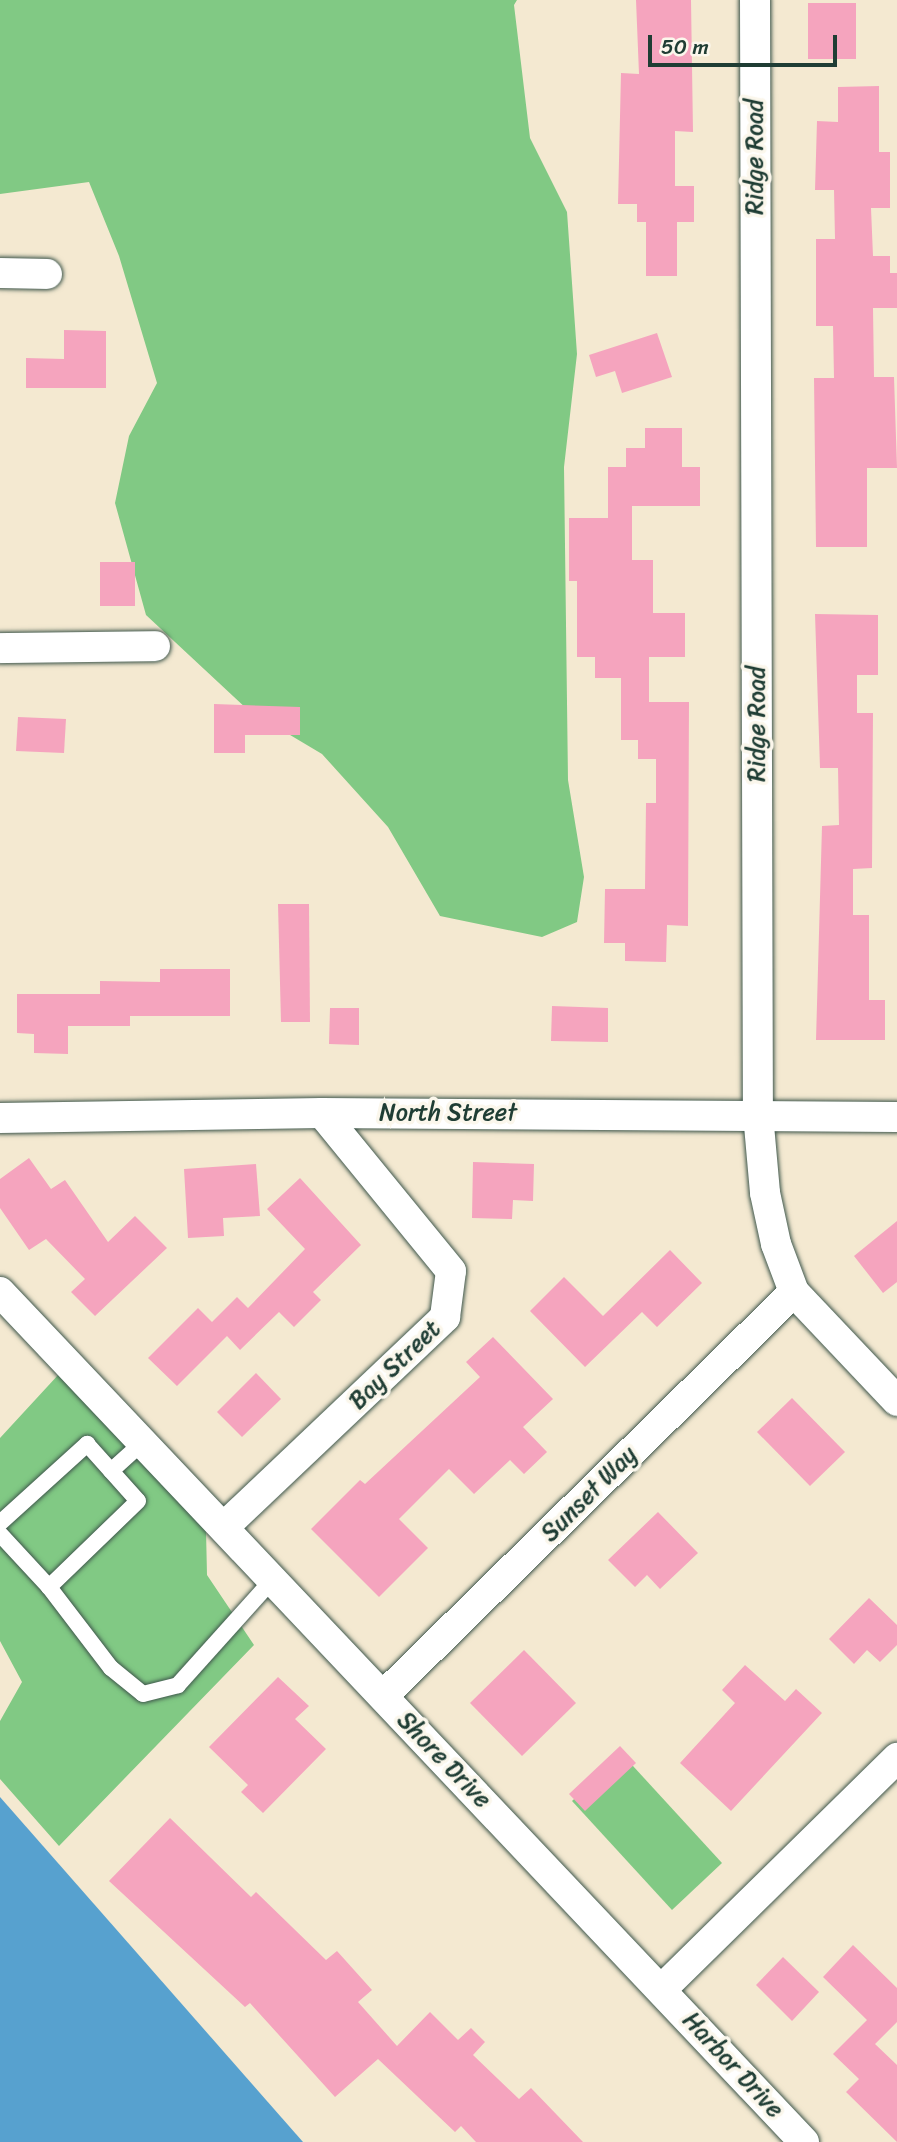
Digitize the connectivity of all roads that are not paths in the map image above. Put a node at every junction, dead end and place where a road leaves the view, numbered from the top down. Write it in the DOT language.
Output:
graph roads {
  1 [pos="755,0"];
  2 [pos="0,273"];
  3 [pos="47,274"];
  4 [pos="155,646"];
  5 [pos="0,648"];
  6 [pos="322,1113"];
  7 [pos="758,1114"];
  8 [pos="897,1117"];
  9 [pos="0,1118"];
  10 [pos="0,1292"];
  11 [pos="794,1292"];
  12 [pos="897,1401"];
  13 [pos="143,1442"];
  14 [pos="111,1471"];
  15 [pos="0,1524"];
  16 [pos="224,1527"];
  17 [pos="0,1534"];
  18 [pos="273,1579"];
  19 [pos="49,1587"];
  20 [pos="383,1696"];
  21 [pos="897,1758"];
  22 [pos="662,1989"];
  23 [pos="804,2142"];
  1 -- 7 [label="street, Ridge Road"];
  2 -- 3 [label="street"];
  4 -- 5 [label="street"];
  6 -- 7 [label="street, North Street"];
  6 -- 9 [label="street, North Street"];
  6 -- 16 [label="street, Bay Street"];
  7 -- 8 [label="street, North Street"];
  7 -- 11 [label="street, Ridge Road"];
  10 -- 13 [label="street, Shore Drive"];
  11 -- 12 [label="street, Ridge Road"];
  11 -- 20 [label="street, Sunset Way"];
  13 -- 14 [label="lane"];
  13 -- 16 [label="street, Shore Drive"];
  14 -- 15 [label="lane"];
  14 -- 19 [label="lane"];
  16 -- 18 [label="street, Shore Drive"];
  17 -- 19 [label="lane"];
  18 -- 19 [label="lane"];
  18 -- 20 [label="street, Shore Drive"];
  20 -- 22 [label="street, Shore Drive"];
  21 -- 22 [label="street"];
  22 -- 23 [label="street, Harbor Drive"];
}
